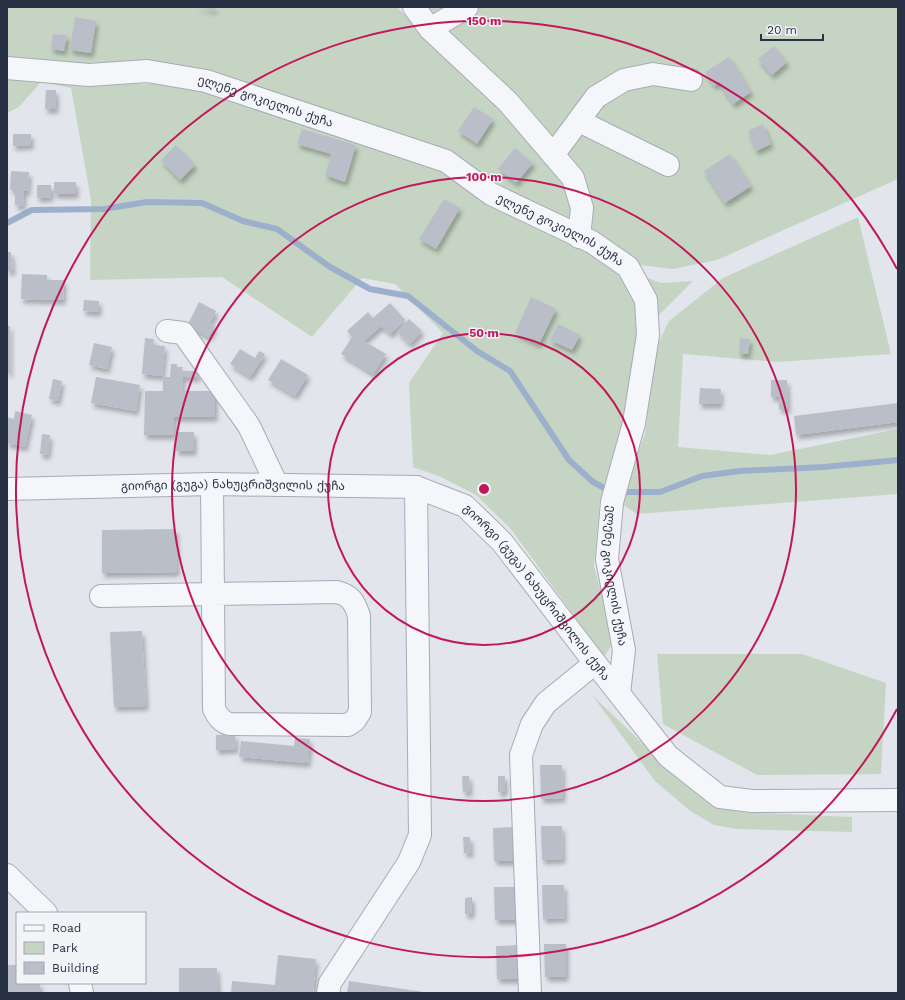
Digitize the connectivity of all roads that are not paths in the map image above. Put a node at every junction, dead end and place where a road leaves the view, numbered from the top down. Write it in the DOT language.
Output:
graph roads {
  1 [pos="414,7"];
  2 [pos="467,7"];
  3 [pos="430,28"];
  4 [pos="7,68"];
  5 [pos="691,80"];
  6 [pos="579,121"];
  7 [pos="553,155"];
  8 [pos="668,165"];
  9 [pos="579,236"];
  10 [pos="167,331"];
  11 [pos="212,484"];
  12 [pos="277,485"];
  13 [pos="416,487"];
  14 [pos="7,489"];
  15 [pos="213,593"];
  16 [pos="101,596"];
  17 [pos="595,663"];
  18 [pos="619,693"];
  19 [pos="898,800"];
  20 [pos="7,875"];
  21 [pos="45,912"];
  22 [pos="328,993"];
  23 [pos="530,993"];
  1 -- 3 [label="street"];
  2 -- 3 [label="street"];
  3 -- 7 [label="street"];
  4 -- 9 [label="street, ელენე გოკიელის ქუჩა"];
  5 -- 6 [label="street"];
  6 -- 7 [label="street"];
  6 -- 8 [label="street"];
  7 -- 9 [label="street"];
  9 -- 18 [label="street, ელენე გოკიელის ქუჩა"];
  10 -- 12 [label="street"];
  11 -- 12 [label="street, გიორგი (გუგა) ნახუცრიშვილის ქუჩა"];
  11 -- 14 [label="street, გიორგი (გუგა) ნახუცრიშვილის ქუჩა"];
  11 -- 15 [label="street"];
  12 -- 13 [label="street, გიორგი (გუგა) ნახუცრიშვილის ქუჩა"];
  13 -- 17 [label="street, გიორგი (გუგა) ნახუცრიშვილის ქუჩა"];
  13 -- 22 [label="street"];
  15 -- 15 [label="street"];
  15 -- 16 [label="street"];
  17 -- 18 [label="street, გიორგი (გუგა) ნახუცრიშვილის ქუჩა"];
  17 -- 23 [label="street"];
  18 -- 19 [label="street, გიორგი (გუგა) ნახუცრიშვილის ქუჩა"];
  20 -- 21 [label="street"];
}
